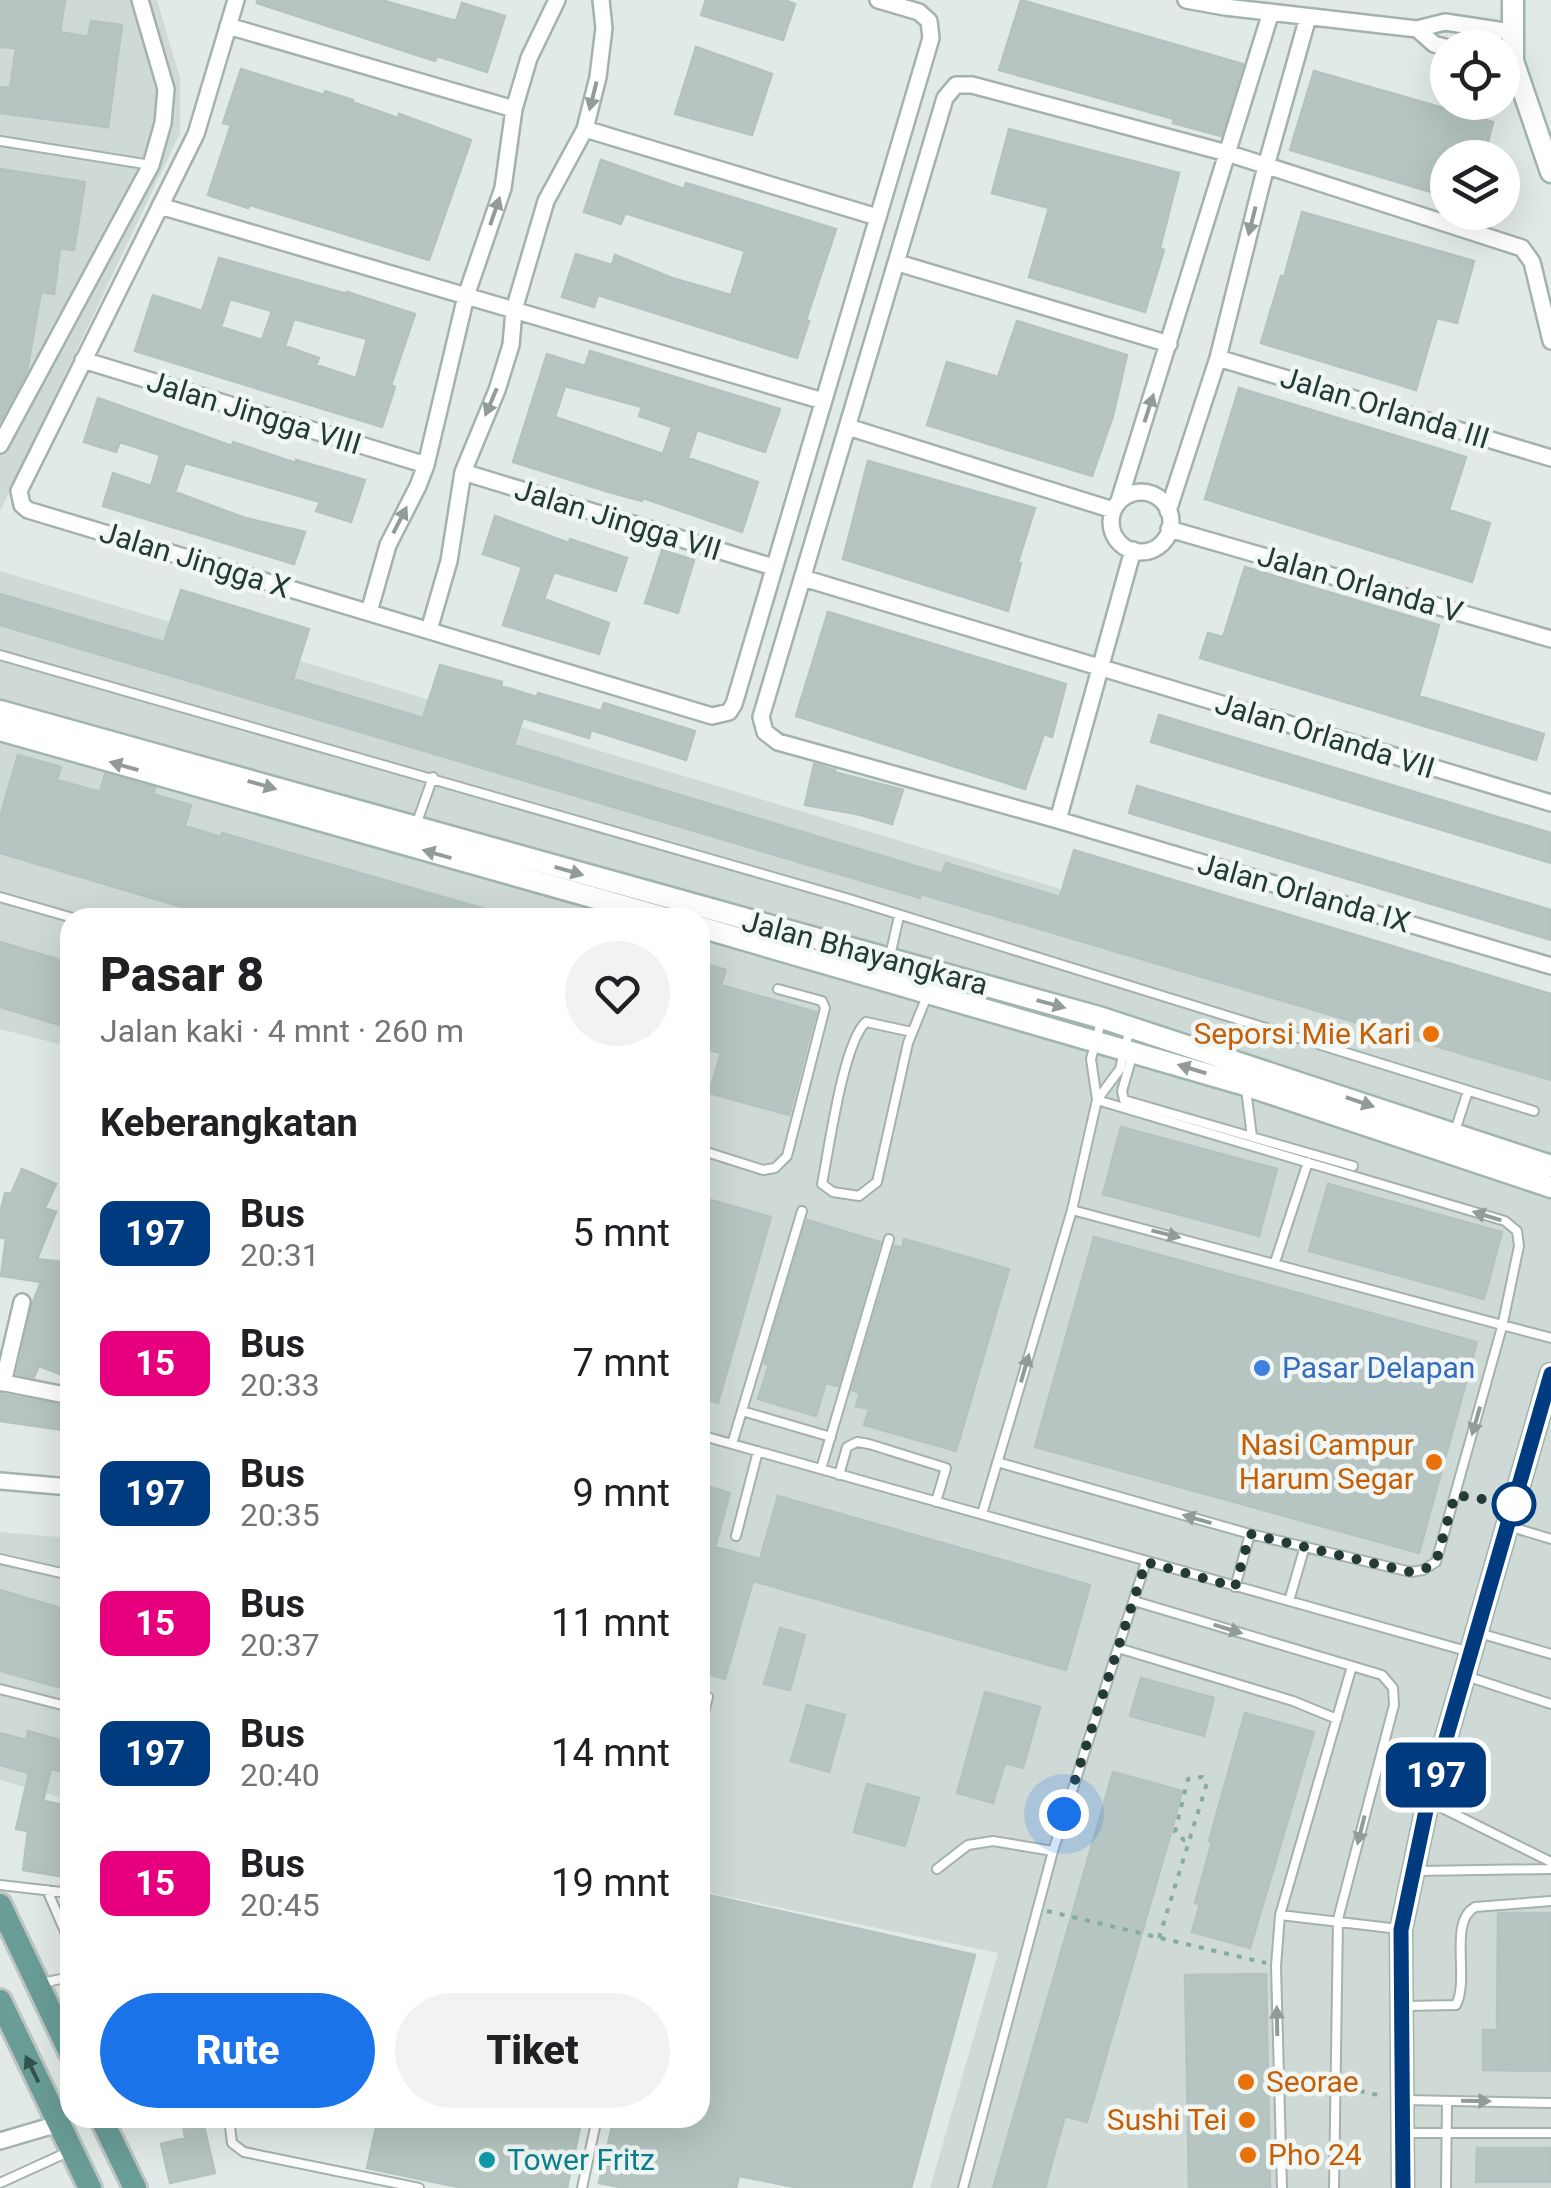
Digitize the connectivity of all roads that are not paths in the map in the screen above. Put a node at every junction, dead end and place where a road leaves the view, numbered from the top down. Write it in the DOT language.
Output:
graph roads {
  1 [pos="140,0"];
  2 [pos="236,0"];
  3 [pos="557,0"];
  4 [pos="601,0"];
  5 [pos="878,0"];
  6 [pos="1186,0"];
  7 [pos="1513,0"];
  8 [pos="1271,12"];
  9 [pos="1308,17"];
  10 [pos="228,26"];
  11 [pos="1417,29"];
  12 [pos="1499,30"];
  13 [pos="1512,30"];
  14 [pos="1430,40"];
  15 [pos="1520,91"];
  16 [pos="514,109"];
  17 [pos="584,130"];
  18 [pos="0,141"];
  19 [pos="1227,153"];
  20 [pos="151,164"];
  21 [pos="1266,166"];
  22 [pos="1551,172"];
  23 [pos="160,206"];
  24 [pos="877,217"];
  25 [pos="898,262"];
  26 [pos="466,296"];
  27 [pos="514,310"];
  28 [pos="1551,341"];
  29 [pos="1169,344"];
  30 [pos="1218,358"];
  31 [pos="83,360"];
  32 [pos="823,400"];
  33 [pos="848,427"];
  34 [pos="0,445"];
  35 [pos="1551,458"];
  36 [pos="426,465"];
  37 [pos="463,472"];
  38 [pos="1116,505"];
  39 [pos="1168,511"];
  40 [pos="1170,529"];
  41 [pos="1133,550"];
  42 [pos="774,568"];
  43 [pos="802,578"];
  44 [pos="369,612"];
  45 [pos="429,630"];
  46 [pos="1551,639"];
  47 [pos="0,656"];
  48 [pos="1100,669"];
  49 [pos="0,710"];
  50 [pos="0,730"];
  51 [pos="433,777"];
  52 [pos="1551,803"];
  53 [pos="1058,820"];
  54 [pos="415,828"];
  55 [pos="0,897"];
  56 [pos="631,908"];
  57 [pos="704,908"];
  58 [pos="710,910"];
  59 [pos="60,914"];
  60 [pos="900,916"];
  61 [pos="710,930"];
  62 [pos="889,959"];
  63 [pos="1551,966"];
  64 [pos="778,989"];
  65 [pos="929,992"];
  66 [pos="1102,1018"];
  67 [pos="912,1032"];
  68 [pos="1095,1040"];
  69 [pos="1132,1040"];
  70 [pos="1245,1084"];
  71 [pos="1468,1091"];
  72 [pos="1097,1100"];
  73 [pos="1534,1111"];
  74 [pos="1454,1134"];
  75 [pos="1252,1137"];
  76 [pos="710,1153"];
  77 [pos="1308,1162"];
  78 [pos="1353,1166"];
  79 [pos="1551,1166"];
  80 [pos="1551,1187"];
  81 [pos="802,1210"];
  82 [pos="1072,1210"];
  83 [pos="889,1238"];
  84 [pos="1275,1262"];
  85 [pos="22,1302"];
  86 [pos="1502,1327"];
  87 [pos="1551,1338"];
  88 [pos="1551,1374"];
  89 [pos="2,1383"];
  90 [pos="60,1394"];
  91 [pos="742,1411"];
  92 [pos="1544,1422"];
  93 [pos="831,1437"];
  94 [pos="710,1438"];
  95 [pos="732,1444"];
  96 [pos="758,1452"];
  97 [pos="997,1462"];
  98 [pos="821,1469"];
  99 [pos="838,1474"];
  100 [pos="0,1481"];
  101 [pos="60,1486"];
  102 [pos="936,1502"];
  103 [pos="982,1514"];
  104 [pos="1508,1526"];
  105 [pos="1250,1534"];
  106 [pos="736,1536"];
  107 [pos="1551,1539"];
  108 [pos="1305,1546"];
  109 [pos="0,1559"];
  110 [pos="1146,1562"];
  111 [pos="60,1573"];
  112 [pos="1235,1587"];
  113 [pos="1134,1601"];
  114 [pos="1290,1601"];
  115 [pos="1476,1643"];
  116 [pos="1118,1648"];
  117 [pos="1551,1654"];
  118 [pos="1352,1666"];
  119 [pos="1466,1676"];
  120 [pos="0,1689"];
  121 [pos="60,1704"];
  122 [pos="1551,1704"];
  123 [pos="1337,1718"];
  124 [pos="1428,1801"];
  125 [pos="1053,1851"];
  126 [pos="1551,1866"];
  127 [pos="937,1870"];
  128 [pos="1414,1871"];
  129 [pos="0,1885"];
  130 [pos="47,1890"];
  131 [pos="60,1891"];
  132 [pos="1551,1901"];
  133 [pos="0,1905"];
  134 [pos="1280,1914"];
  135 [pos="60,1920"];
  136 [pos="1338,1920"];
  137 [pos="1401,1930"];
  138 [pos="60,1979"];
  139 [pos="38,1984"];
  140 [pos="0,2001"];
  141 [pos="1400,2006"];
  142 [pos="60,2031"];
  143 [pos="1401,2100"];
  144 [pos="1447,2101"];
  145 [pos="1551,2103"];
  146 [pos="58,2124"];
  147 [pos="60,2128"];
  148 [pos="60,2128"];
  149 [pos="106,2128"];
  150 [pos="230,2128"];
  151 [pos="595,2128"];
  152 [pos="1402,2133"];
  153 [pos="1447,2133"];
  154 [pos="1551,2133"];
  155 [pos="0,2141"];
  156 [pos="72,2150"];
  157 [pos="0,2183"];
  158 [pos="90,2188"];
  159 [pos="135,2188"];
  160 [pos="420,2188"];
  161 [pos="582,2188"];
  162 [pos="962,2188"];
  163 [pos="1282,2188"];
  164 [pos="1334,2188"];
  165 [pos="1403,2188"];
  166 [pos="1446,2188"];
  1 -- 20 [label="street"];
  2 -- 10 [label="street"];
  3 -- 16 [label="street"];
  4 -- 17 [label="street, one-way"];
  5 -- 24 [label="street"];
  6 -- 8 [label="street"];
  7 -- 13 [label="main road"];
  8 -- 9 [label="street"];
  8 -- 19 [label="street"];
  9 -- 11 [label="street"];
  9 -- 21 [label="street"];
  10 -- 16 [label="street"];
  10 -- 23 [label="street"];
  11 -- 12 [label="street"];
  11 -- 14 [label="street"];
  15 -- 22 [label="main road"];
  26 -- 16 [label="street, one-way"];
  17 -- 24 [label="street"];
  17 -- 27 [label="street"];
  18 -- 20 [label="lane"];
  19 -- 21 [label="street"];
  19 -- 25 [label="street"];
  19 -- 29 [label="street"];
  20 -- 34 [label="street"];
  21 -- 28 [label="street"];
  21 -- 30 [label="street, one-way"];
  23 -- 26 [label="street"];
  23 -- 31 [label="street"];
  24 -- 32 [label="street"];
  25 -- 29 [label="street"];
  25 -- 33 [label="street"];
  26 -- 27 [label="street"];
  26 -- 36 [label="street"];
  27 -- 32 [label="street"];
  27 -- 37 [label="street, one-way"];
  38 -- 29 [label="street, one-way"];
  30 -- 35 [label="street, Jalan Orlanda III"];
  30 -- 39 [label="street"];
  31 -- 36 [label="street, Jalan Jingga VIII"];
  31 -- 44 [label="street, Jalan Jingga X"];
  32 -- 42 [label="street"];
  33 -- 38 [label="street"];
  33 -- 43 [label="street"];
  44 -- 36 [label="street, one-way"];
  37 -- 42 [label="street, Jalan Jingga VII"];
  37 -- 45 [label="street"];
  38 -- 39 [label="street"];
  38 -- 41 [label="street"];
  39 -- 40 [label="street"];
  40 -- 41 [label="street"];
  40 -- 46 [label="street, Jalan Orlanda V"];
  41 -- 48 [label="street"];
  42 -- 45 [label="street, Jalan Jingga X"];
  43 -- 48 [label="street, Jalan Orlanda VII"];
  43 -- 53 [label="street, Jalan Orlanda IX"];
  44 -- 45 [label="street, Jalan Jingga X"];
  47 -- 51 [label="lane"];
  48 -- 52 [label="street, Jalan Orlanda VII"];
  48 -- 53 [label="street"];
  49 -- 54 [label="main road, Jalan Bhayangkara, one-way"];
  56 -- 50 [label="main road, one-way"];
  51 -- 54 [label="lane"];
  51 -- 60 [label="lane"];
  53 -- 63 [label="street, Jalan Orlanda IX"];
  54 -- 57 [label="main road, Jalan Bhayangkara, one-way"];
  55 -- 59 [label="lane"];
  58 -- 62 [label="main road, Jalan Bhayangkara, one-way"];
  60 -- 62 [label="lane"];
  60 -- 71 [label="lane"];
  61 -- 65 [label="main road, Jalan Bhayangkara"];
  62 -- 66 [label="main road, Jalan Bhayangkara, one-way"];
  64 -- 76 [label="lane"];
  65 -- 67 [label="lane"];
  65 -- 68 [label="main road, Jalan Bhayangkara"];
  66 -- 68 [label="lane"];
  66 -- 69 [label="main road, Jalan Bhayangkara"];
  67 -- 67 [label="lane"];
  68 -- 69 [label="main road, Jalan Bhayangkara"];
  68 -- 72 [label="lane"];
  70 -- 69 [label="main road, Jalan Bhayangkara, one-way"];
  69 -- 72 [label="lane"];
  69 -- 74 [label="main road, Jalan Bhayangkara, one-way"];
  69 -- 75 [label="lane"];
  70 -- 75 [label="lane"];
  70 -- 80 [label="main road, Jalan Bhayangkara"];
  71 -- 73 [label="lane"];
  71 -- 74 [label="lane"];
  72 -- 77 [label="lane"];
  72 -- 82 [label="lane"];
  74 -- 79 [label="main road, Jalan Bhayangkara"];
  75 -- 78 [label="lane"];
  77 -- 84 [label="lane"];
  86 -- 77 [label="lane, one-way"];
  81 -- 91 [label="lane"];
  82 -- 84 [label="lane, one-way"];
  97 -- 82 [label="lane, one-way"];
  83 -- 93 [label="lane"];
  84 -- 86 [label="lane"];
  85 -- 89 [label="street"];
  86 -- 87 [label="lane"];
  86 -- 108 [label="lane, one-way"];
  88 -- 92 [label="main road"];
  89 -- 90 [label="street"];
  91 -- 93 [label="lane"];
  91 -- 95 [label="lane"];
  92 -- 104 [label="main road"];
  93 -- 98 [label="lane"];
  94 -- 95 [label="lane"];
  95 -- 96 [label="lane"];
  96 -- 98 [label="lane"];
  96 -- 106 [label="lane"];
  97 -- 103 [label="lane"];
  105 -- 97 [label="lane, one-way"];
  98 -- 99 [label="lane"];
  99 -- 102 [label="lane"];
  99 -- 102 [label="lane"];
  100 -- 101 [label="street"];
  102 -- 103 [label="lane"];
  103 -- 110 [label="lane"];
  104 -- 107 [label="lane"];
  104 -- 115 [label="main road"];
  105 -- 108 [label="lane"];
  105 -- 112 [label="lane"];
  108 -- 114 [label="lane"];
  109 -- 111 [label="lane"];
  110 -- 112 [label="lane"];
  110 -- 113 [label="lane"];
  112 -- 114 [label="lane"];
  113 -- 116 [label="lane"];
  113 -- 118 [label="lane, one-way"];
  114 -- 115 [label="lane"];
  115 -- 117 [label="lane"];
  115 -- 119 [label="main road"];
  116 -- 123 [label="lane"];
  116 -- 125 [label="lane"];
  118 -- 123 [label="lane"];
  118 -- 136 [label="lane, one-way"];
  119 -- 122 [label="lane"];
  119 -- 124 [label="main road"];
  120 -- 121 [label="lane"];
  123 -- 134 [label="lane"];
  124 -- 126 [label="lane"];
  124 -- 128 [label="main road"];
  125 -- 127 [label="lane"];
  125 -- 162 [label="lane"];
  126 -- 128 [label="lane"];
  128 -- 137 [label="main road"];
  129 -- 130 [label="lane"];
  130 -- 131 [label="lane"];
  130 -- 135 [label="lane"];
  132 -- 141 [label="lane"];
  133 -- 139 [label="main road"];
  134 -- 136 [label="lane"];
  163 -- 134 [label="lane, one-way"];
  136 -- 137 [label="lane"];
  136 -- 164 [label="lane"];
  137 -- 141 [label="main road"];
  138 -- 139 [label="lane"];
  139 -- 142 [label="main road"];
  146 -- 140 [label="main road, one-way"];
  141 -- 143 [label="main road"];
  143 -- 144 [label="lane"];
  143 -- 152 [label="main road"];
  144 -- 145 [label="lane, one-way"];
  144 -- 153 [label="lane"];
  146 -- 148 [label="main road"];
  146 -- 155 [label="street"];
  147 -- 156 [label="main road"];
  149 -- 159 [label="main road"];
  150 -- 160 [label="lane"];
  151 -- 161 [label="lane"];
  152 -- 153 [label="lane"];
  152 -- 165 [label="main road"];
  153 -- 154 [label="lane"];
  153 -- 166 [label="lane"];
  156 -- 157 [label="lane"];
  156 -- 158 [label="main road"];
}
